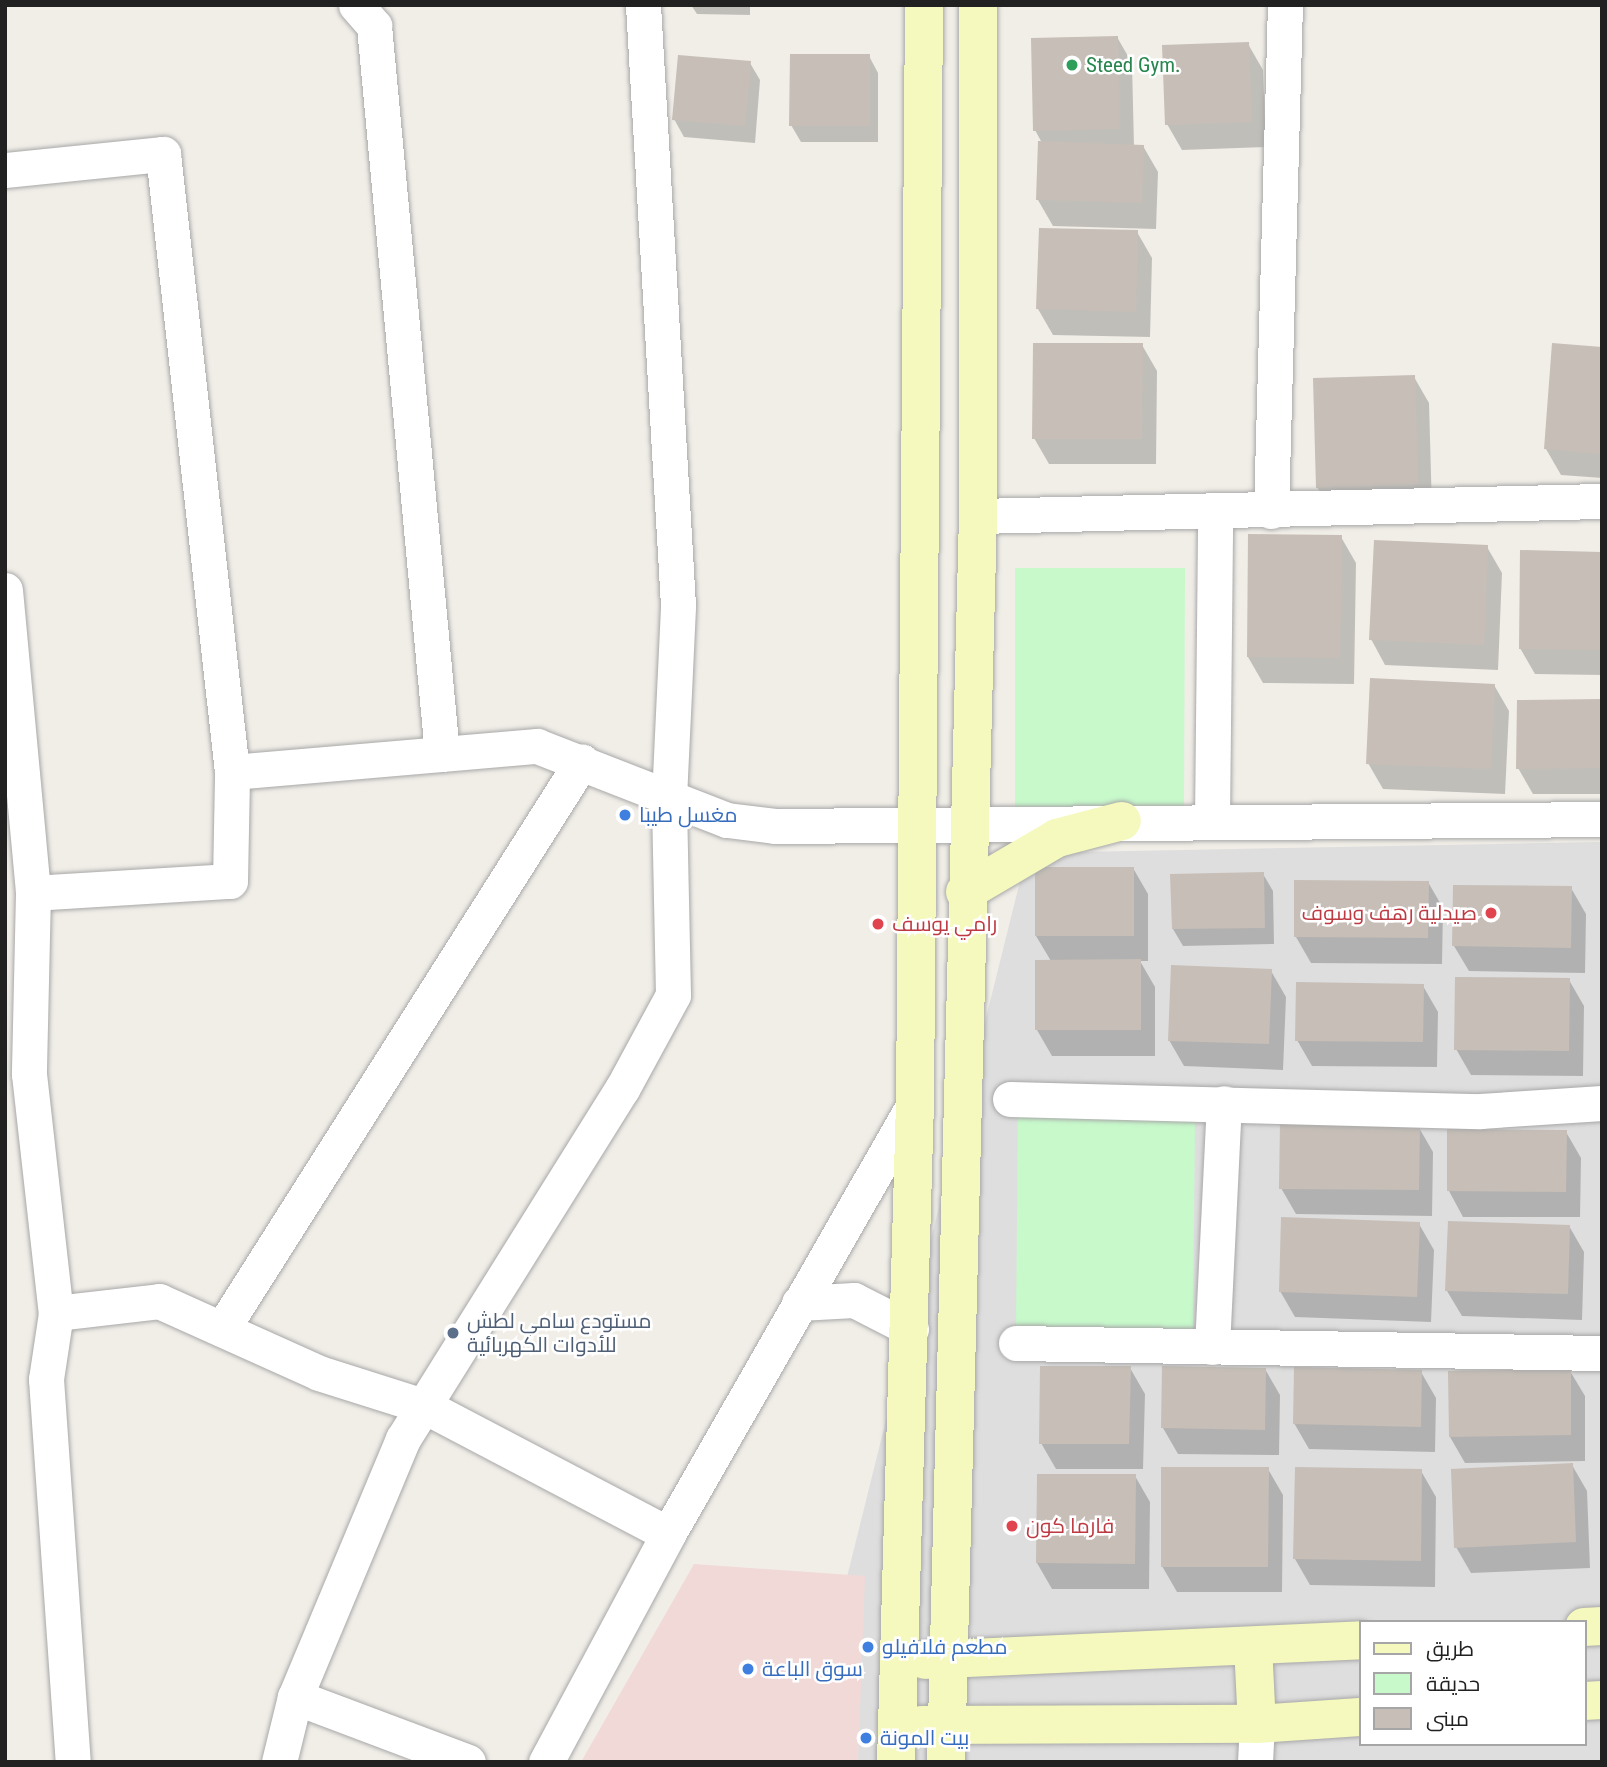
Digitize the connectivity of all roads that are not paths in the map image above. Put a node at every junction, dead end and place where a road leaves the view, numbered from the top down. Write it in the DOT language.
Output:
graph roads {
  1 [pos="356,5"];
  2 [pos="643,5"];
  3 [pos="924,5"];
  4 [pos="978,5"];
  5 [pos="1284,5"];
  6 [pos="5,170"];
  7 [pos="1602,501"];
  8 [pos="1271,511"];
  9 [pos="1214,512"];
  10 [pos="978,516"];
  11 [pos="5,590"];
  12 [pos="8,639"];
  13 [pos="442,754"];
  14 [pos="582,761"];
  15 [pos="232,772"];
  16 [pos="669,798"];
  17 [pos="1602,819"];
  18 [pos="1212,820"];
  19 [pos="1122,821"];
  20 [pos="967,823"];
  21 [pos="920,827"];
  22 [pos="965,892"];
  23 [pos="33,893"];
  24 [pos="17,1075"];
  25 [pos="1010,1099"];
  26 [pos="915,1103"];
  27 [pos="1224,1103"];
  28 [pos="1602,1103"];
  29 [pos="799,1303"];
  30 [pos="55,1313"];
  31 [pos="222,1329"];
  32 [pos="911,1329"];
  33 [pos="1016,1343"];
  34 [pos="1213,1347"];
  35 [pos="1602,1353"];
  36 [pos="426,1407"];
  37 [pos="668,1534"];
  38 [pos="1358,1640"];
  39 [pos="1253,1646"];
  40 [pos="952,1659"];
  41 [pos="904,1661"];
  42 [pos="295,1697"];
  43 [pos="1358,1717"];
  44 [pos="1257,1724"];
  45 [pos="898,1743"];
  46 [pos="947,1744"];
  47 [pos="73,1762"];
  48 [pos="279,1762"];
  49 [pos="468,1762"];
  50 [pos="546,1762"];
  51 [pos="1255,1762"];
  1 -- 13 [label="street"];
  2 -- 16 [label="street"];
  3 -- 21 [label="main road"];
  4 -- 10 [label="main road"];
  5 -- 8 [label="street"];
  6 -- 15 [label="street"];
  7 -- 8 [label="street"];
  8 -- 9 [label="street"];
  9 -- 10 [label="street"];
  9 -- 18 [label="street"];
  10 -- 20 [label="main road"];
  11 -- 12 [label="street"];
  12 -- 23 [label="street"];
  13 -- 14 [label="street"];
  13 -- 15 [label="street"];
  14 -- 16 [label="street"];
  14 -- 31 [label="street"];
  15 -- 23 [label="street"];
  16 -- 21 [label="street"];
  16 -- 36 [label="street"];
  17 -- 18 [label="street"];
  18 -- 19 [label="street"];
  19 -- 20 [label="street"];
  19 -- 22 [label="main road"];
  20 -- 21 [label="street"];
  20 -- 22 [label="main road"];
  21 -- 26 [label="main road"];
  22 -- 40 [label="main road"];
  23 -- 24 [label="street"];
  24 -- 30 [label="street"];
  25 -- 27 [label="street"];
  26 -- 29 [label="street"];
  26 -- 32 [label="main road"];
  27 -- 28 [label="street"];
  27 -- 34 [label="street"];
  29 -- 32 [label="street"];
  29 -- 37 [label="street"];
  30 -- 31 [label="street"];
  30 -- 47 [label="street"];
  31 -- 36 [label="street"];
  32 -- 41 [label="main road"];
  33 -- 34 [label="street"];
  34 -- 35 [label="street"];
  36 -- 37 [label="street"];
  36 -- 42 [label="street"];
  37 -- 50 [label="street"];
  38 -- 39 [label="main road"];
  39 -- 40 [label="main road"];
  39 -- 44 [label="main road"];
  40 -- 41 [label="main road"];
  40 -- 46 [label="main road"];
  41 -- 45 [label="main road"];
  42 -- 48 [label="street"];
  42 -- 49 [label="street"];
  43 -- 44 [label="main road"];
  44 -- 46 [label="main road"];
  44 -- 51 [label="street"];
  45 -- 46 [label="main road"];
}
